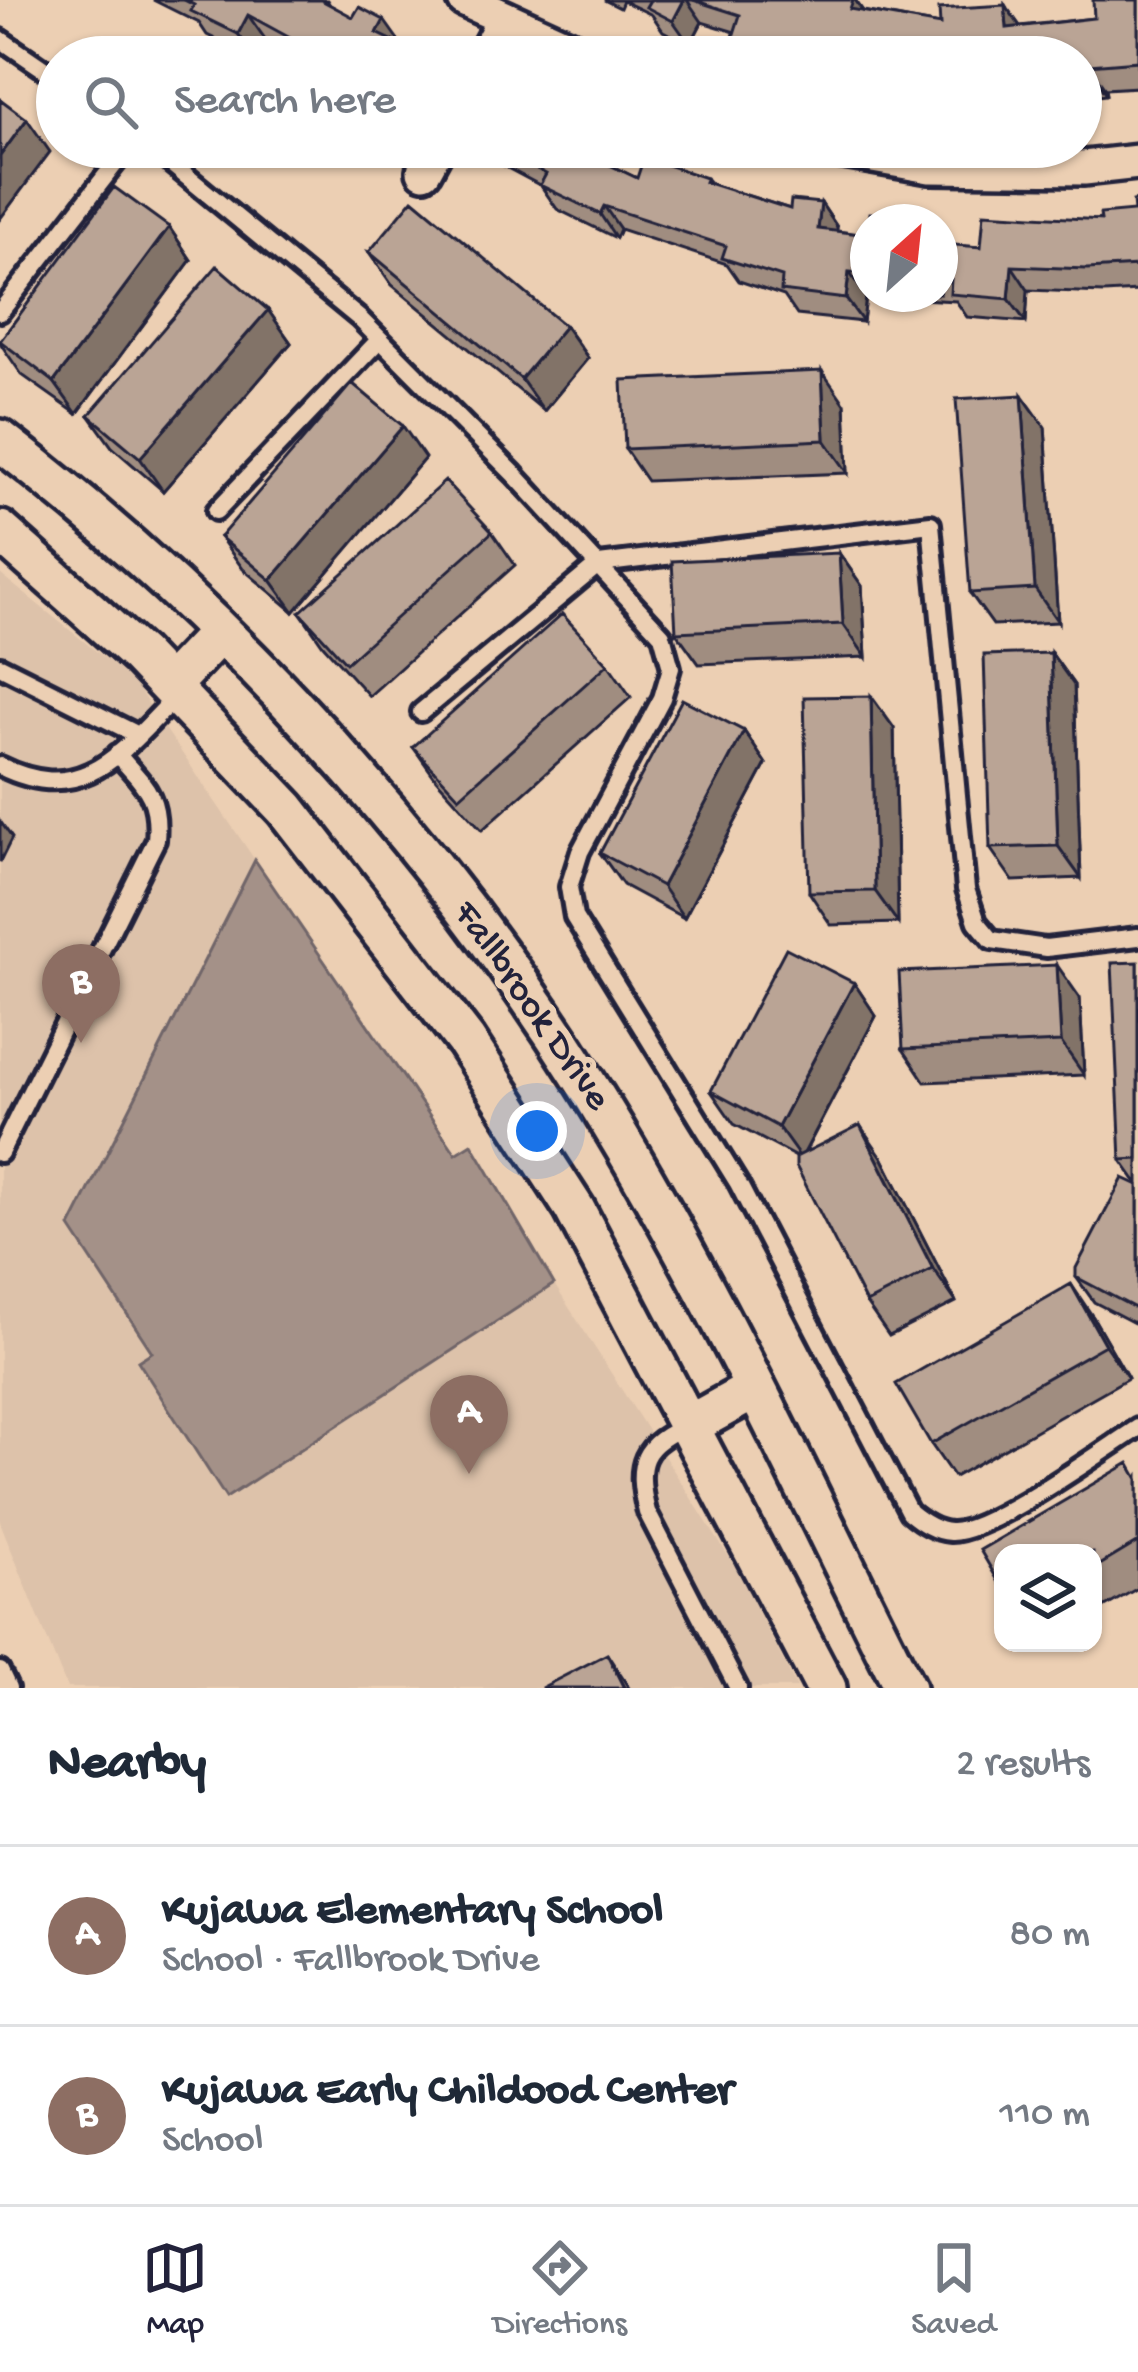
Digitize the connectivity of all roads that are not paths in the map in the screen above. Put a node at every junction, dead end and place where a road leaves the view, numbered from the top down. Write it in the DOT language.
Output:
graph roads {
  1 [pos="465,0"];
  2 [pos="504,20"];
  3 [pos="495,36"];
  4 [pos="541,36"];
  5 [pos="0,39"];
  6 [pos="36,64"];
  7 [pos="1138,162"];
  8 [pos="1102,166"];
  9 [pos="112,168"];
  10 [pos="177,168"];
  11 [pos="0,312"];
  12 [pos="380,339"];
  13 [pos="0,440"];
  14 [pos="216,511"];
  15 [pos="0,531"];
  16 [pos="598,564"];
  17 [pos="220,632"];
  18 [pos="0,666"];
  19 [pos="174,690"];
  20 [pos="421,712"];
  21 [pos="138,735"];
  22 [pos="117,754"];
  23 [pos="0,766"];
  24 [pos="1138,937"];
  25 [pos="0,1153"];
  26 [pos="754,1390"];
  27 [pos="689,1425"];
  28 [pos="1138,1428"];
  29 [pos="0,1672"];
  30 [pos="8,1688"];
  31 [pos="738,1688"];
  32 [pos="826,1688"];
  33 [pos="905,1688"];
  1 -- 2 [label="street"];
  2 -- 3 [label="street"];
  2 -- 4 [label="street"];
  5 -- 6 [label="lane"];
  7 -- 8 [label="street"];
  9 -- 11 [label="lane"];
  10 -- 12 [label="lane"];
  12 -- 14 [label="lane"];
  12 -- 16 [label="lane"];
  13 -- 17 [label="street, Fallbrook Drive"];
  15 -- 19 [label="street, Fallbrook Drive"];
  16 -- 20 [label="lane"];
  16 -- 24 [label="lane"];
  16 -- 28 [label="lane"];
  17 -- 19 [label="street"];
  17 -- 26 [label="street, Fallbrook Drive"];
  18 -- 21 [label="lane"];
  19 -- 21 [label="lane"];
  19 -- 27 [label="street, Fallbrook Drive"];
  21 -- 22 [label="lane"];
  22 -- 23 [label="lane"];
  22 -- 25 [label="lane"];
  26 -- 27 [label="street"];
  26 -- 33 [label="street, Fallbrook Drive"];
  27 -- 31 [label="lane"];
  27 -- 32 [label="street, Fallbrook Drive"];
  29 -- 30 [label="lane"];
}
